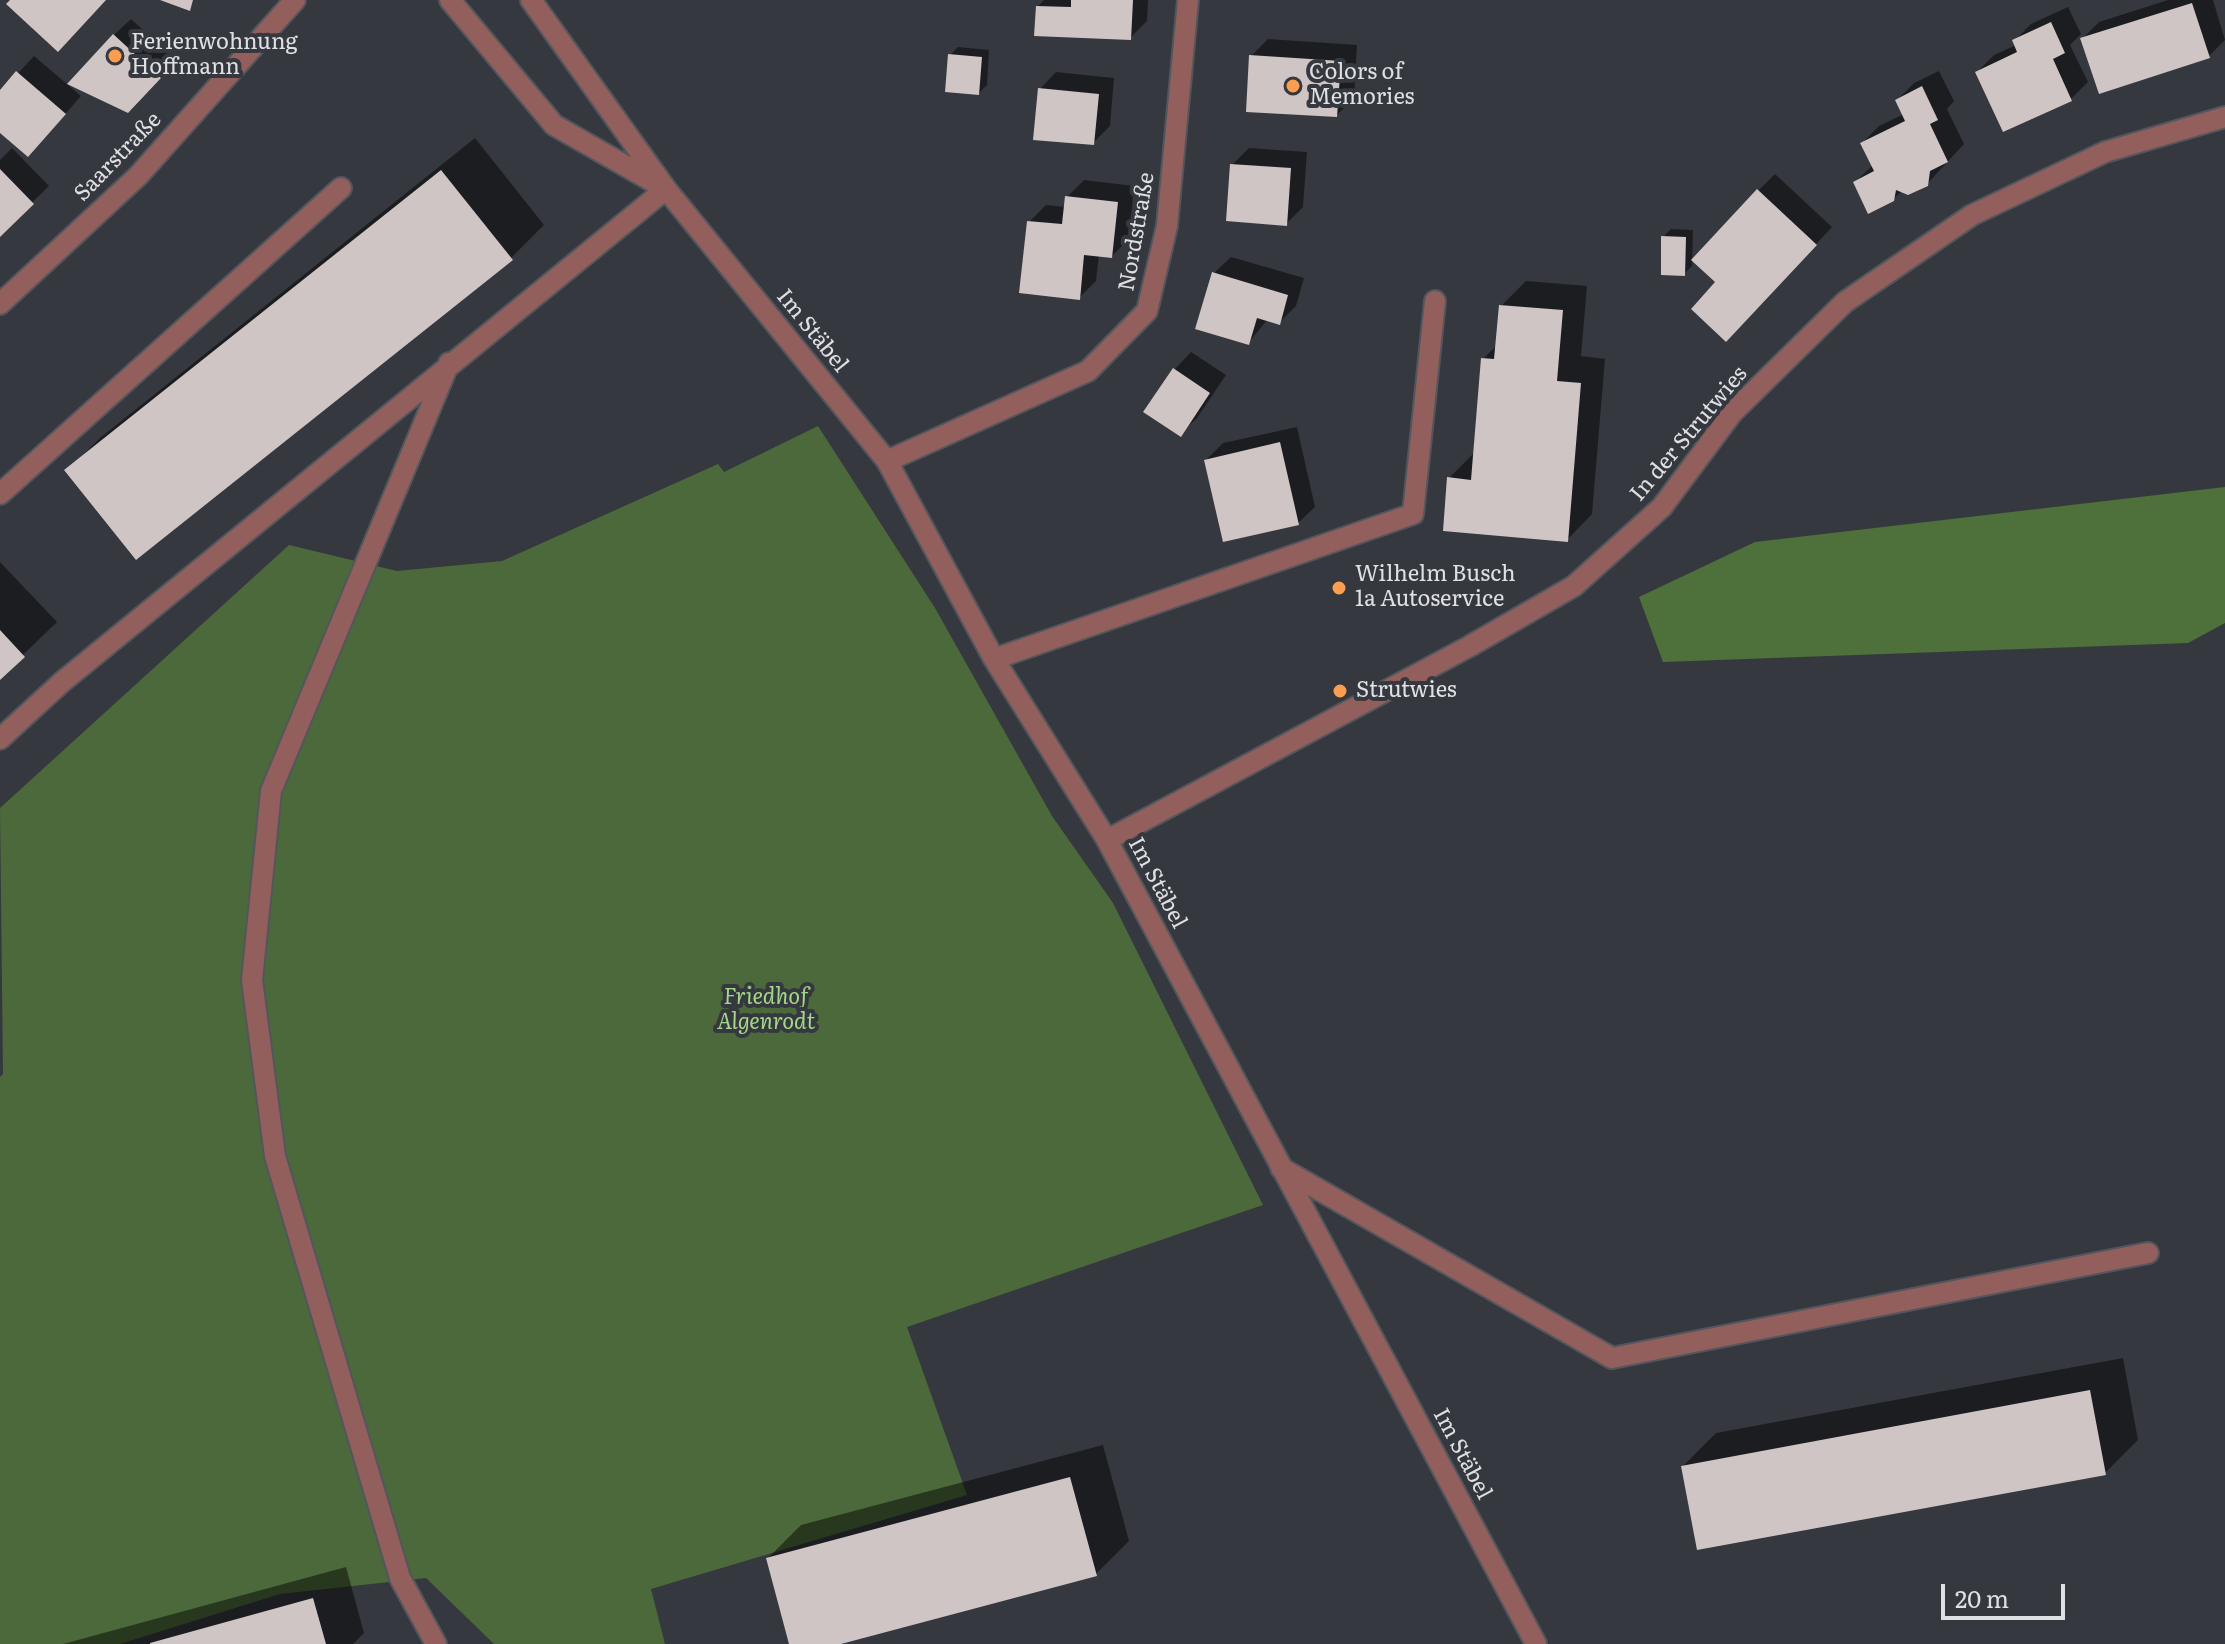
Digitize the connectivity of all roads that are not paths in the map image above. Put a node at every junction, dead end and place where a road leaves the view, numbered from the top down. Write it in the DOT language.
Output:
graph roads {
  1 [pos="295,0"];
  2 [pos="450,0"];
  3 [pos="531,0"];
  4 [pos="1188,0"];
  5 [pos="2225,117"];
  6 [pos="341,188"];
  7 [pos="666,189"];
  8 [pos="1435,301"];
  9 [pos="0,304"];
  10 [pos="449,363"];
  11 [pos="887,461"];
  12 [pos="0,494"];
  13 [pos="994,659"];
  14 [pos="0,739"];
  15 [pos="1107,840"];
  16 [pos="1281,1168"];
  17 [pos="2148,1253"];
  18 [pos="436,1644"];
  19 [pos="1536,1644"];
  1 -- 9 [label="street, Saarstraße"];
  2 -- 7 [label="street, Im Stäbel"];
  3 -- 7 [label="street, Im Stäbel"];
  4 -- 11 [label="street, Nordstraße"];
  5 -- 15 [label="street, In der Strutwies"];
  6 -- 12 [label="street"];
  7 -- 10 [label="street"];
  7 -- 11 [label="street, Im Stäbel"];
  8 -- 13 [label="street"];
  10 -- 14 [label="street"];
  10 -- 18 [label="street"];
  11 -- 13 [label="street, Im Stäbel"];
  13 -- 15 [label="street, Im Stäbel"];
  15 -- 16 [label="street, Im Stäbel"];
  16 -- 17 [label="street"];
  16 -- 19 [label="street, Im Stäbel"];
}
